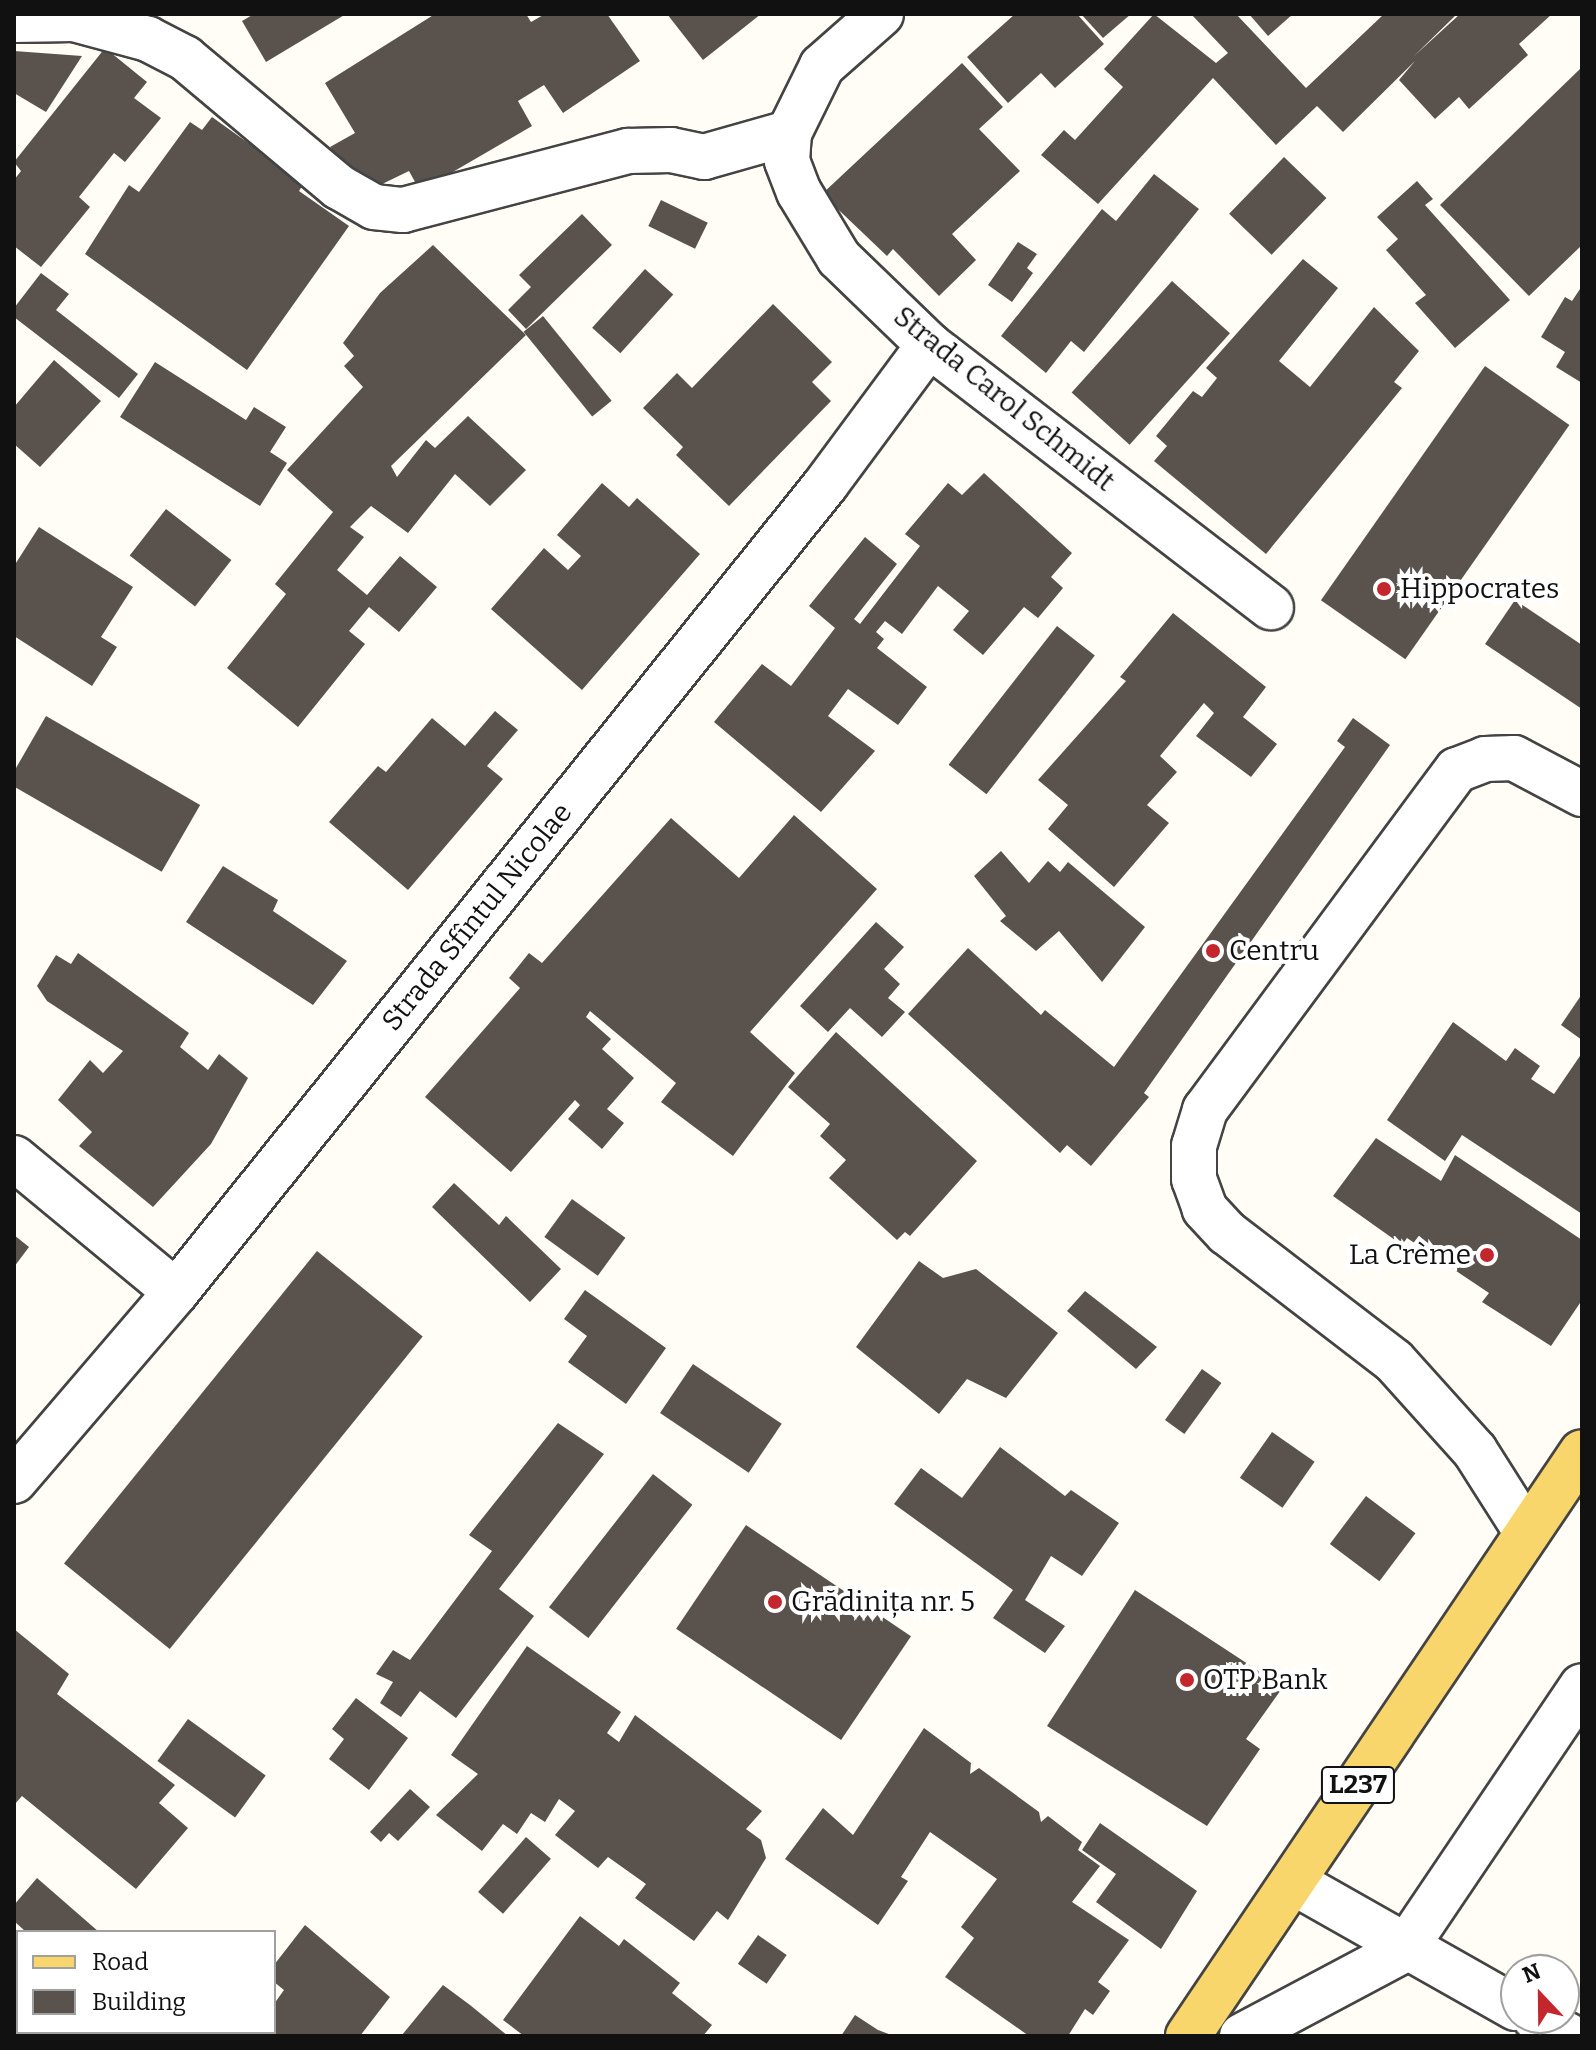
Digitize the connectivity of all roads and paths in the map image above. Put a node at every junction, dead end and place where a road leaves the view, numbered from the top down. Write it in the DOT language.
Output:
graph roads {
  1 [pos="881,14"];
  2 [pos="14,20"];
  3 [pos="789,133"];
  4 [pos="929,345"];
  5 [pos="1271,607"];
  6 [pos="1582,794"];
  7 [pos="14,1158"];
  8 [pos="176,1292"];
  9 [pos="1582,1452"];
  10 [pos="14,1481"];
  11 [pos="1527,1533"];
  12 [pos="1582,1686"];
  13 [pos="1293,1882"];
  14 [pos="1404,1950"];
  15 [pos="1500,2000"];
  16 [pos="1188,2036"];
  17 [pos="1242,2036"];
  1 -- 3 [label="street"];
  2 -- 3 [label="street"];
  3 -- 4 [label="street, Strada Carol Schmidt"];
  4 -- 5 [label="street, Strada Carol Schmidt"];
  4 -- 8 [label="street, Strada Sfîntul Nicolae"];
  6 -- 11 [label="street"];
  7 -- 8 [label="street"];
  8 -- 10 [label="street, Strada Sfîntul Nicolae"];
  9 -- 11 [label="main road, L237"];
  11 -- 13 [label="main road, L237"];
  12 -- 14 [label="street"];
  13 -- 14 [label="street"];
  13 -- 16 [label="main road, L237"];
  14 -- 15 [label="street"];
  14 -- 17 [label="street"];
}
